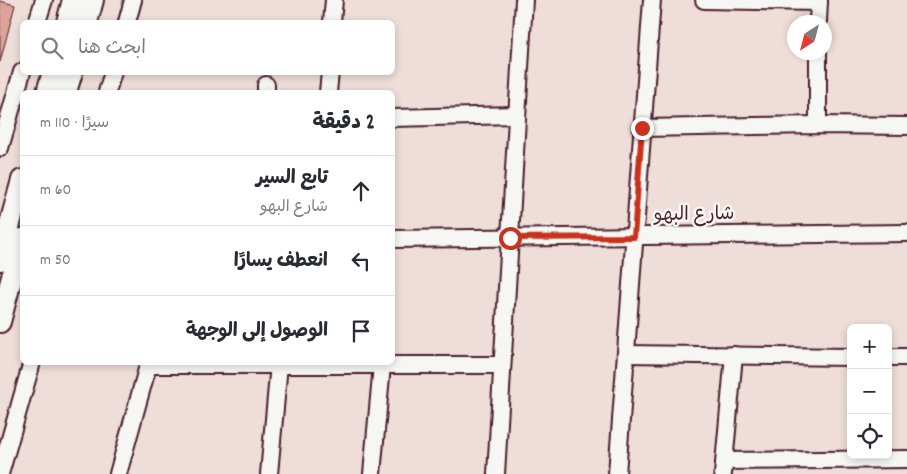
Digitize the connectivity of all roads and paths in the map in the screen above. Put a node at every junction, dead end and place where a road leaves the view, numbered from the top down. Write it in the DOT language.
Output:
graph roads {
  1 [pos="44,0"];
  2 [pos="74,0"];
  3 [pos="93,0"];
  4 [pos="133,0"];
  5 [pos="334,0"];
  6 [pos="524,0"];
  7 [pos="652,0"];
  8 [pos="704,0"];
  9 [pos="819,1"];
  10 [pos="818,15"];
  11 [pos="38,20"];
  12 [pos="68,20"];
  13 [pos="88,20"];
  14 [pos="128,20"];
  15 [pos="332,20"];
  16 [pos="818,60"];
  17 [pos="21,75"];
  18 [pos="52,75"];
  19 [pos="71,75"];
  20 [pos="112,75"];
  21 [pos="330,75"];
  22 [pos="48,90"];
  23 [pos="67,90"];
  24 [pos="108,90"];
  25 [pos="328,90"];
  26 [pos="517,115"];
  27 [pos="395,118"];
  28 [pos="818,125"];
  29 [pos="907,126"];
  30 [pos="642,128"];
  31 [pos="0,148"];
  32 [pos="20,193"];
  33 [pos="907,233"];
  34 [pos="634,237"];
  35 [pos="510,238"];
  36 [pos="395,239"];
  37 [pos="12,245"];
  38 [pos="0,322"];
  39 [pos="626,354"];
  40 [pos="734,355"];
  41 [pos="847,356"];
  42 [pos="892,357"];
  43 [pos="907,357"];
  44 [pos="395,364"];
  45 [pos="31,365"];
  46 [pos="149,365"];
  47 [pos="279,365"];
  48 [pos="382,365"];
  49 [pos="502,365"];
  50 [pos="907,459"];
  51 [pos="724,467"];
  52 [pos="823,467"];
  53 [pos="0,474"];
  54 [pos="118,474"];
  55 [pos="269,474"];
  56 [pos="372,474"];
  57 [pos="496,474"];
  58 [pos="617,474"];
  1 -- 11 [label="street"];
  2 -- 12 [label="main road"];
  3 -- 13 [label="main road"];
  4 -- 14 [label="street"];
  5 -- 15 [label="street"];
  6 -- 26 [label="street"];
  7 -- 30 [label="street"];
  8 -- 9 [label="street"];
  9 -- 10 [label="street"];
  16 -- 28 [label="street"];
  17 -- 31 [label="street"];
  18 -- 22 [label="main road"];
  19 -- 23 [label="main road"];
  20 -- 24 [label="street"];
  21 -- 25 [label="street"];
  26 -- 27 [label="street"];
  26 -- 35 [label="street"];
  28 -- 29 [label="street"];
  28 -- 30 [label="street"];
  30 -- 34 [label="street"];
  32 -- 37 [label="main road"];
  33 -- 34 [label="street, شارع البهو"];
  34 -- 35 [label="street, شارع البهو"];
  34 -- 39 [label="street"];
  35 -- 36 [label="street, شارع البهو"];
  35 -- 49 [label="street"];
  37 -- 38 [label="main road"];
  39 -- 40 [label="street"];
  39 -- 58 [label="street"];
  40 -- 41 [label="street"];
  40 -- 51 [label="street"];
  42 -- 43 [label="street"];
  44 -- 49 [label="street"];
  45 -- 53 [label="street"];
  46 -- 54 [label="street"];
  47 -- 55 [label="street"];
  48 -- 56 [label="street"];
  49 -- 57 [label="street"];
  50 -- 52 [label="street"];
  51 -- 52 [label="street"];
}
